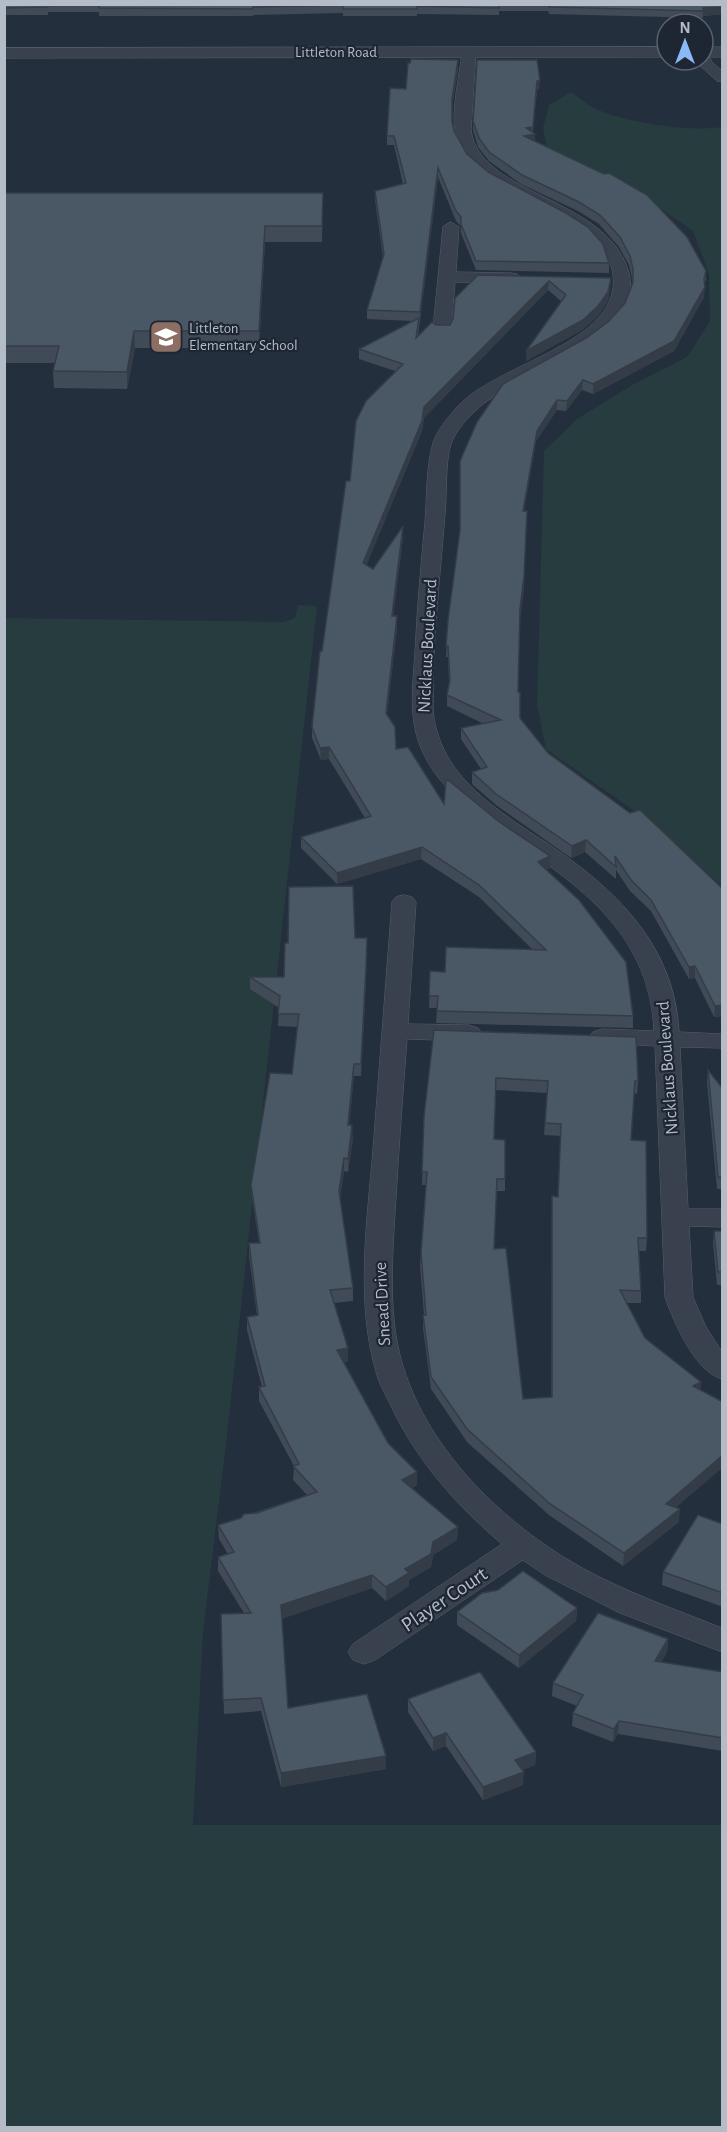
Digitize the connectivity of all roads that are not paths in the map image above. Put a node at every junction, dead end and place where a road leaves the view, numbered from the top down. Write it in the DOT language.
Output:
graph roads {
  1 [pos="655,52"];
  2 [pos="4,53"];
  3 [pos="469,56"];
  4 [pos="451,227"];
  5 [pos="447,277"];
  6 [pos="523,278"];
  7 [pos="600,280"];
  8 [pos="622,280"];
  9 [pos="442,329"];
  10 [pos="404,902"];
  11 [pos="394,1031"];
  12 [pos="489,1034"];
  13 [pos="584,1037"];
  14 [pos="667,1039"];
  15 [pos="723,1041"];
  16 [pos="676,1217"];
  17 [pos="723,1218"];
  18 [pos="723,1369"];
  19 [pos="523,1545"];
  20 [pos="723,1640"];
  21 [pos="364,1652"];
  1 -- 3 [label="street, Littleton Road"];
  2 -- 3 [label="street, Littleton Road"];
  3 -- 8 [label="street"];
  4 -- 5 [label="street"];
  5 -- 6 [label="street"];
  5 -- 9 [label="street"];
  7 -- 8 [label="street"];
  8 -- 14 [label="street, Nicklaus Boulevard"];
  10 -- 11 [label="street, Snead Drive"];
  11 -- 12 [label="street"];
  11 -- 19 [label="street, Snead Drive"];
  13 -- 14 [label="street"];
  14 -- 15 [label="street"];
  14 -- 16 [label="street, Nicklaus Boulevard"];
  16 -- 17 [label="street"];
  16 -- 18 [label="street, Nicklaus Boulevard"];
  19 -- 20 [label="street, Snead Drive"];
  19 -- 21 [label="street, Player Court"];
}
